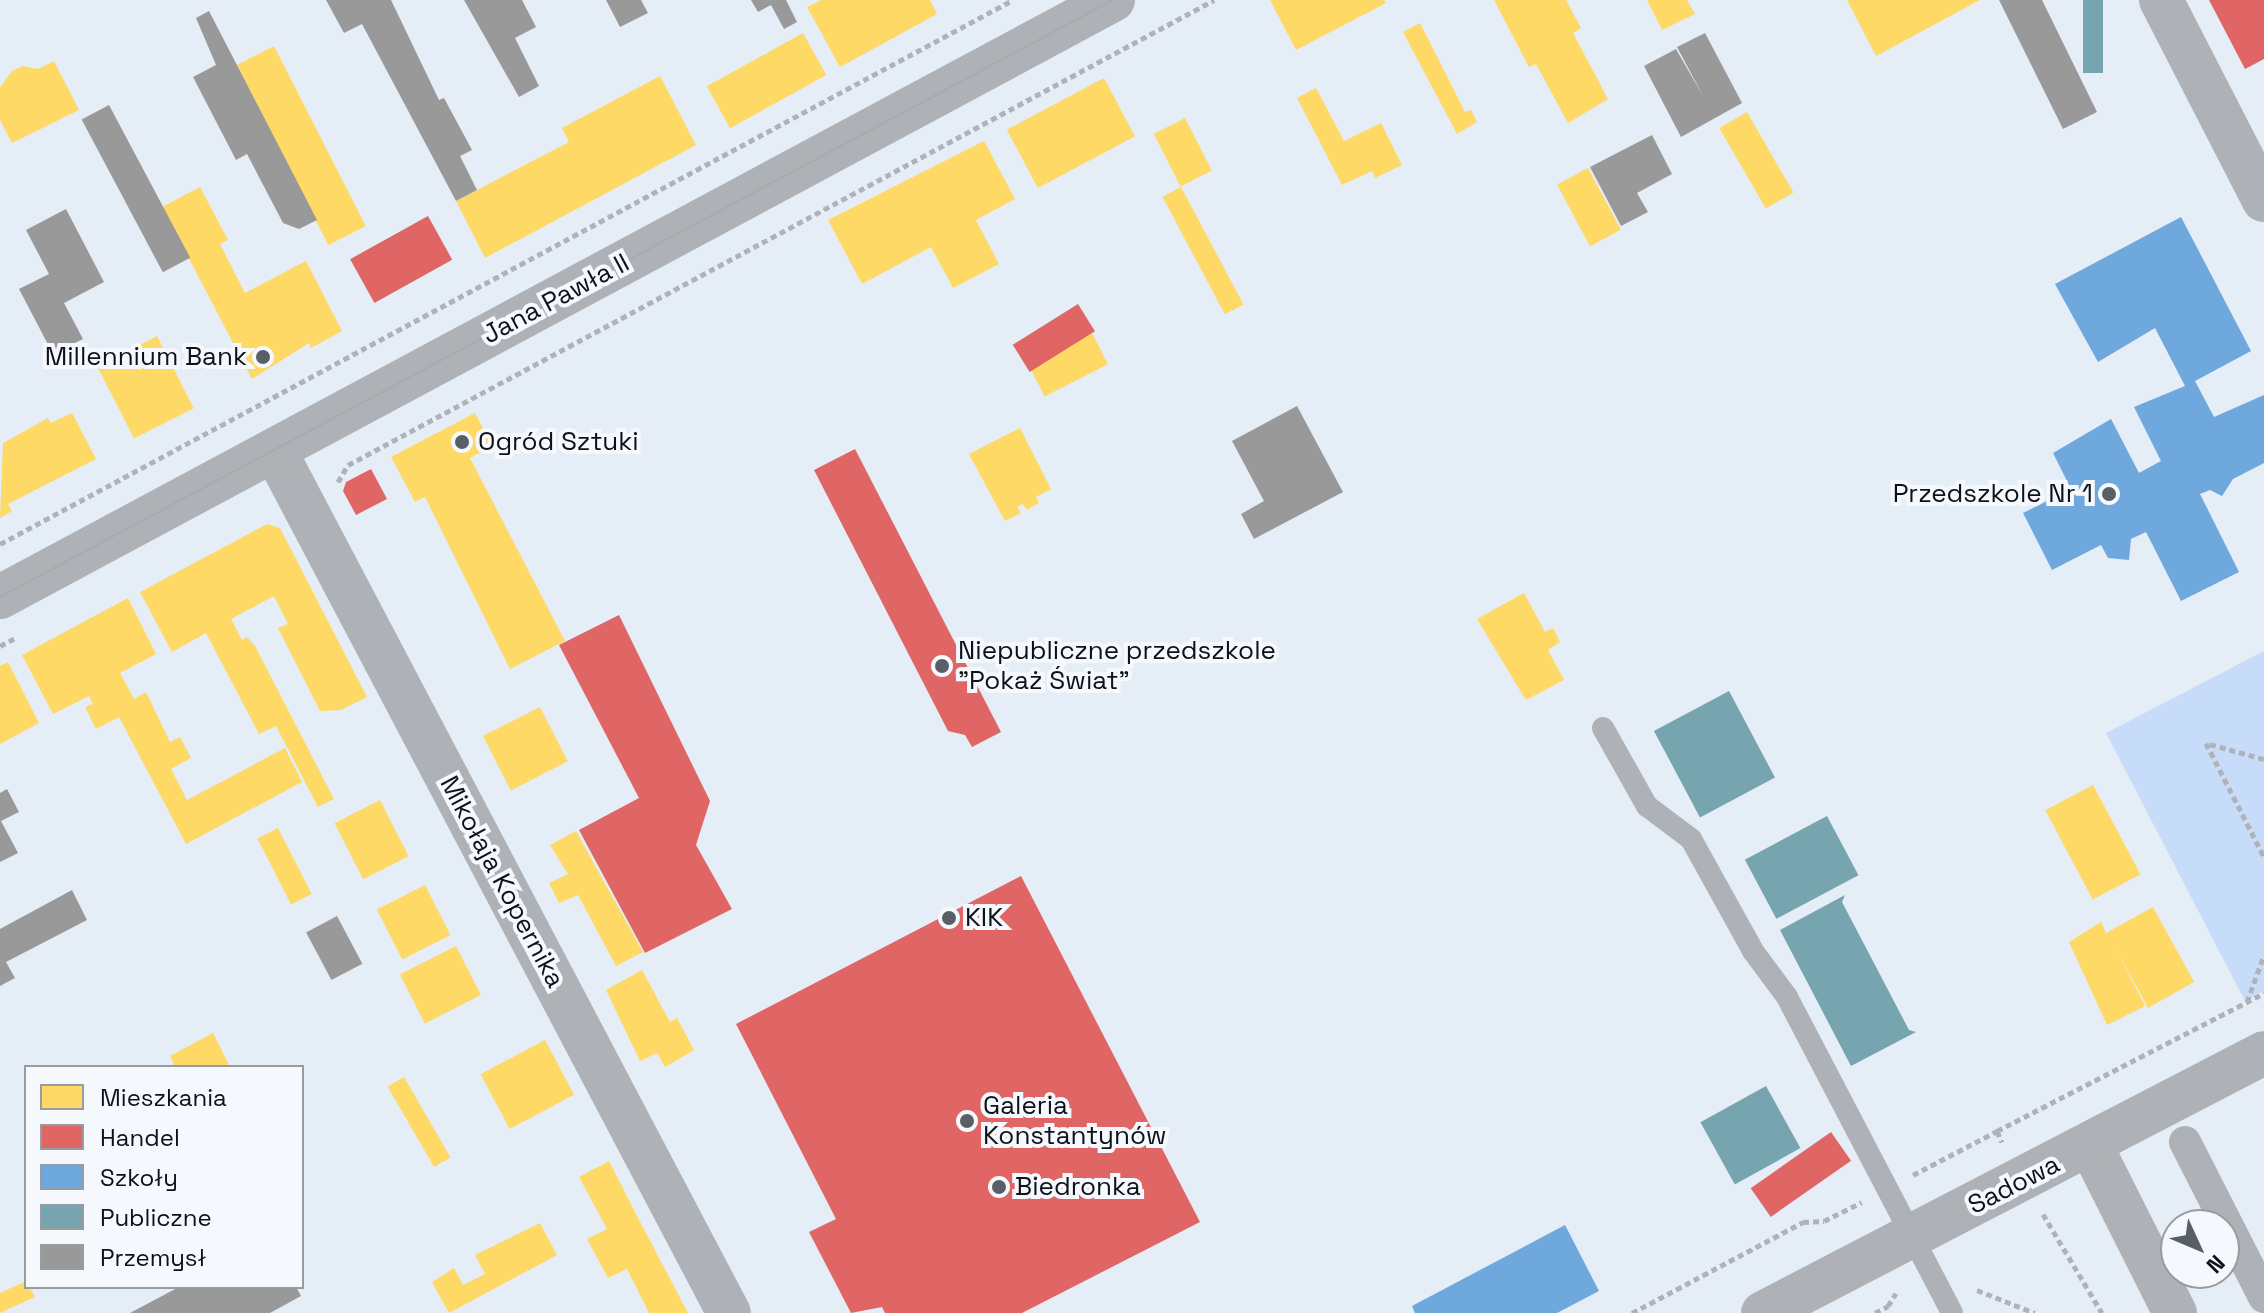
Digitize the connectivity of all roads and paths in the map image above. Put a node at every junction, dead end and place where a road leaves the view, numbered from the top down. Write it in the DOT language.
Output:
graph roads {
  1 [pos="1013,0"];
  2 [pos="1113,0"];
  3 [pos="1214,0"];
  4 [pos="2161,0"];
  5 [pos="2264,200"];
  6 [pos="275,451"];
  7 [pos="324,493"];
  8 [pos="0,544"];
  9 [pos="0,597"];
  10 [pos="27,631"];
  11 [pos="0,646"];
  12 [pos="1603,728"];
  13 [pos="2264,759"];
  14 [pos="2264,857"];
  15 [pos="2264,955"];
  16 [pos="2264,993"];
  17 [pos="2246,1003"];
  18 [pos="2264,1053"];
  19 [pos="1997,1131"];
  20 [pos="2185,1142"];
  21 [pos="2100,1164"];
  22 [pos="1887,1188"];
  23 [pos="2031,1205"];
  24 [pos="1921,1254"];
  25 [pos="2264,1297"];
  26 [pos="729,1313"];
  27 [pos="1632,1313"];
  28 [pos="1763,1313"];
  29 [pos="1952,1313"];
  30 [pos="2035,1313"];
  31 [pos="2102,1313"];
  32 [pos="2175,1313"];
  1 -- 8 [label="path"];
  2 -- 6 [label="street, Jana Pawła II"];
  3 -- 7 [label="path"];
  4 -- 5 [label="street"];
  6 -- 7 [label="street, Mikołaja Kopernika"];
  6 -- 9 [label="street, Jana Pawła II"];
  7 -- 26 [label="street, Mikołaja Kopernika"];
  10 -- 11 [label="path"];
  12 -- 22 [label="lane"];
  13 -- 14 [label="path"];
  15 -- 17 [label="path"];
  16 -- 17 [label="path"];
  17 -- 19 [label="path"];
  18 -- 21 [label="street, Sadowa"];
  19 -- 22 [label="path"];
  19 -- 23 [label="path"];
  20 -- 25 [label="street"];
  21 -- 23 [label="street, Sadowa"];
  21 -- 23 [label="path"];
  21 -- 32 [label="street"];
  22 -- 24 [label="lane"];
  22 -- 27 [label="path"];
  23 -- 24 [label="street, Sadowa"];
  23 -- 31 [label="path"];
  24 -- 28 [label="street, Sadowa"];
  24 -- 29 [label="lane"];
  24 -- 30 [label="path"];
}
